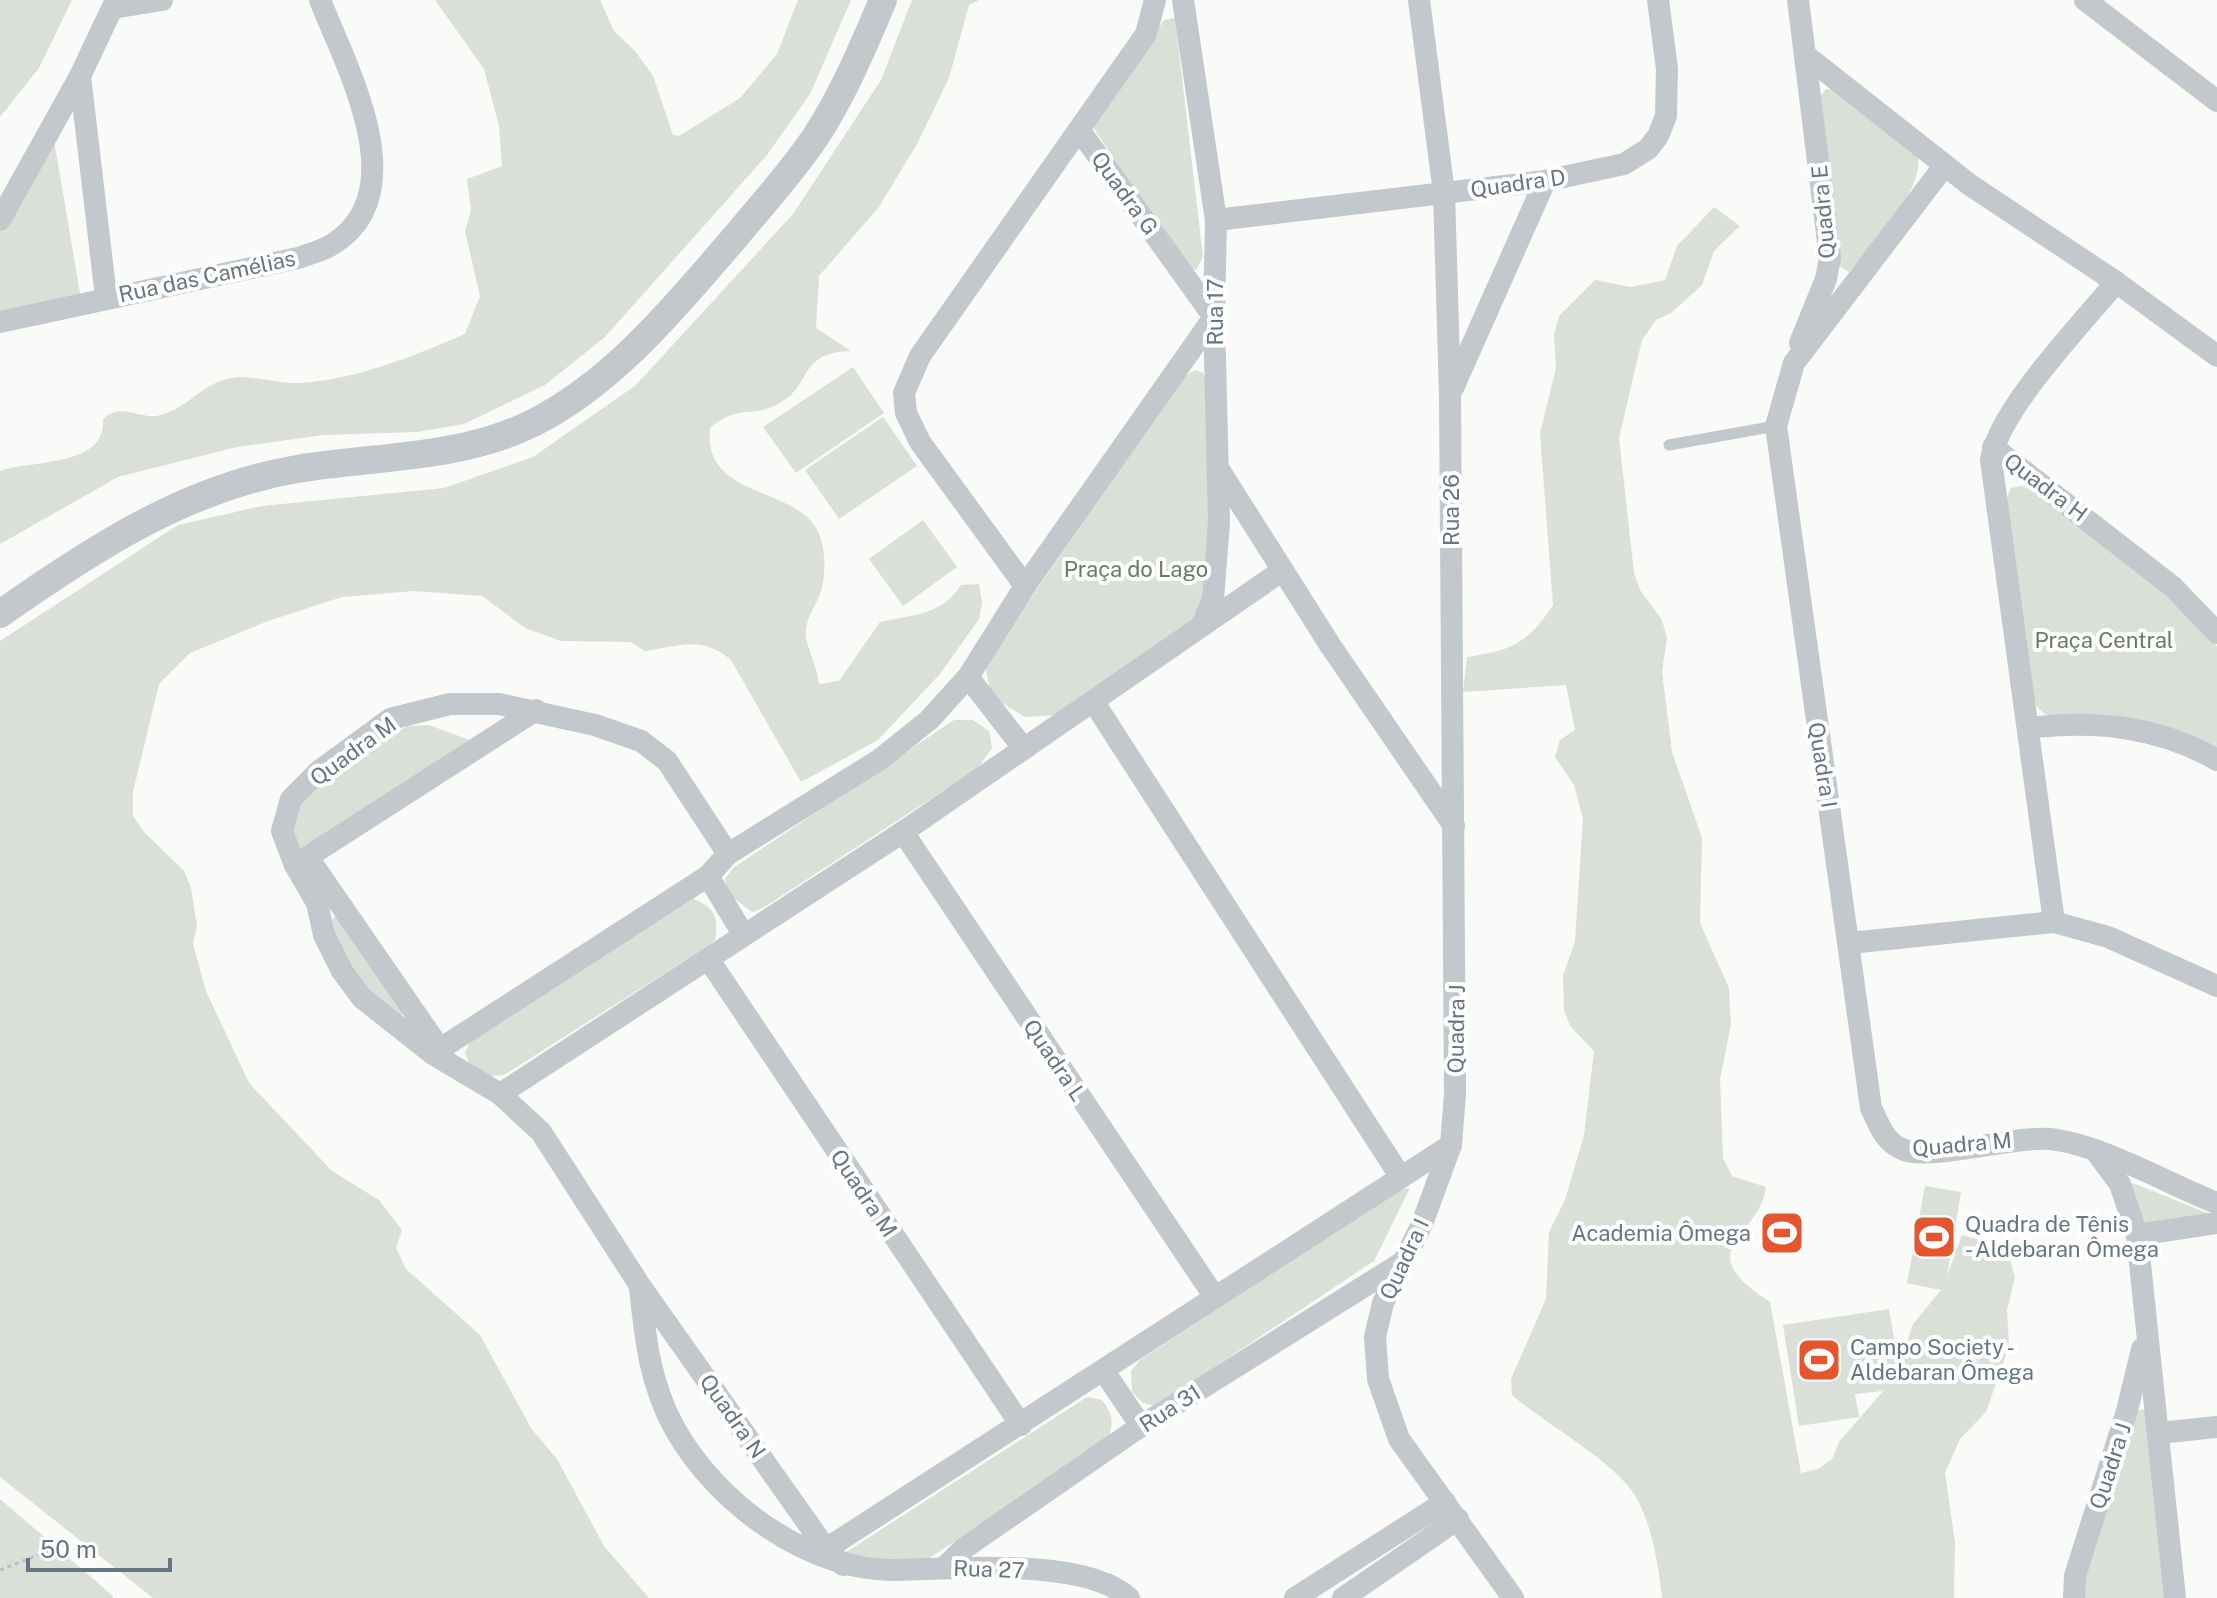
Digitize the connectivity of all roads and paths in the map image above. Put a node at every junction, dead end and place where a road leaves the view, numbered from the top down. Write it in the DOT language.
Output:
graph roads {
  1 [pos="162,0"];
  2 [pos="320,0"];
  3 [pos="883,0"];
  4 [pos="1155,0"];
  5 [pos="1183,0"];
  6 [pos="1419,0"];
  7 [pos="1658,0"];
  8 [pos="1798,0"];
  9 [pos="2085,0"];
  10 [pos="115,4"];
  11 [pos="1805,55"];
  12 [pos="80,76"];
  13 [pos="1836,80"];
  14 [pos="2217,101"];
  15 [pos="1811,106"];
  16 [pos="1080,131"];
  17 [pos="1945,165"];
  18 [pos="1545,181"];
  19 [pos="1444,193"];
  20 [pos="0,220"];
  21 [pos="1216,220"];
  22 [pos="1830,258"];
  23 [pos="1865,272"];
  24 [pos="2116,282"];
  25 [pos="106,297"];
  26 [pos="1214,317"];
  27 [pos="0,322"];
  28 [pos="2217,356"];
  29 [pos="1794,363"];
  30 [pos="1450,395"];
  31 [pos="1776,426"];
  32 [pos="1669,445"];
  33 [pos="1993,447"];
  34 [pos="1217,467"];
  35 [pos="1283,570"];
  36 [pos="1025,586"];
  37 [pos="0,614"];
  38 [pos="1203,623"];
  39 [pos="2217,633"];
  40 [pos="968,677"];
  41 [pos="1093,701"];
  42 [pos="536,710"];
  43 [pos="2028,728"];
  44 [pos="1024,749"];
  45 [pos="2217,760"];
  46 [pos="1454,826"];
  47 [pos="903,832"];
  48 [pos="728,854"];
  49 [pos="302,862"];
  50 [pos="708,876"];
  51 [pos="2054,922"];
  52 [pos="743,934"];
  53 [pos="1850,943"];
  54 [pos="709,960"];
  55 [pos="2217,986"];
  56 [pos="440,1049"];
  57 [pos="464,1075"];
  58 [pos="500,1094"];
  59 [pos="1451,1145"];
  60 [pos="2096,1152"];
  61 [pos="1400,1176"];
  62 [pos="2217,1203"];
  63 [pos="2217,1223"];
  64 [pos="2137,1235"];
  65 [pos="1404,1262"];
  66 [pos="639,1284"];
  67 [pos="1214,1296"];
  68 [pos="2145,1332"];
  69 [pos="1103,1370"];
  70 [pos="1021,1425"];
  71 [pos="1141,1426"];
  72 [pos="2217,1427"];
  73 [pos="2159,1433"];
  74 [pos="1452,1511"];
  75 [pos="66,1544"];
  76 [pos="825,1554"];
  77 [pos="945,1567"];
  78 [pos="0,1570"];
  79 [pos="1129,1598"];
  80 [pos="1295,1598"];
  81 [pos="1343,1598"];
  82 [pos="1513,1598"];
  83 [pos="2074,1598"];
  84 [pos="2175,1598"];
  1 -- 10 [label="street"];
  2 -- 25 [label="street, Rua das Camélias"];
  3 -- 37 [label="street"];
  4 -- 16 [label="street"];
  5 -- 21 [label="street, Rua 17"];
  6 -- 19 [label="street, Quadra D"];
  7 -- 18 [label="street, Quadra D"];
  8 -- 11 [label="street, Quadra E"];
  9 -- 14 [label="street"];
  10 -- 12 [label="street"];
  11 -- 13 [label="street"];
  11 -- 15 [label="street, Quadra E"];
  12 -- 20 [label="street"];
  12 -- 25 [label="street"];
  13 -- 15 [label="street"];
  13 -- 17 [label="street"];
  15 -- 22 [label="street, Quadra E"];
  16 -- 26 [label="street, Quadra G"];
  16 -- 36 [label="street, Quadra G"];
  17 -- 23 [label="street, Quadra I"];
  17 -- 24 [label="street"];
  18 -- 19 [label="street, Quadra D"];
  18 -- 30 [label="street"];
  19 -- 21 [label="street"];
  19 -- 30 [label="street, Rua 26"];
  21 -- 26 [label="street, Rua 17"];
  22 -- 23 [label="street"];
  22 -- 29 [label="street, Quadra E"];
  23 -- 29 [label="street, Quadra I"];
  24 -- 28 [label="street"];
  24 -- 33 [label="street, Quadra H"];
  25 -- 27 [label="street, Rua das Camélias"];
  26 -- 34 [label="street, Rua 17"];
  26 -- 36 [label="street"];
  29 -- 31 [label="street, Quadra I"];
  30 -- 46 [label="street, Rua 26"];
  31 -- 32 [label="lane"];
  31 -- 53 [label="street, Quadra I"];
  33 -- 39 [label="street, Quadra H"];
  33 -- 43 [label="street"];
  34 -- 35 [label="street"];
  34 -- 38 [label="street, Rua 17"];
  35 -- 38 [label="street"];
  35 -- 46 [label="street"];
  36 -- 40 [label="street"];
  38 -- 41 [label="street"];
  40 -- 44 [label="street"];
  40 -- 48 [label="street"];
  41 -- 44 [label="street"];
  41 -- 61 [label="street"];
  42 -- 48 [label="street, Quadra M"];
  42 -- 49 [label="street"];
  42 -- 49 [label="street, Quadra M"];
  43 -- 45 [label="street"];
  43 -- 51 [label="street"];
  44 -- 47 [label="street"];
  46 -- 59 [label="street, Quadra J"];
  47 -- 52 [label="street"];
  47 -- 67 [label="street, Quadra L"];
  48 -- 50 [label="street"];
  49 -- 56 [label="street, Quadra M"];
  49 -- 57 [label="street, Quadra M"];
  50 -- 52 [label="street"];
  50 -- 56 [label="street"];
  51 -- 53 [label="street"];
  51 -- 55 [label="street"];
  52 -- 54 [label="street"];
  53 -- 60 [label="street, Quadra M"];
  54 -- 58 [label="street"];
  54 -- 70 [label="street, Quadra M"];
  56 -- 57 [label="street, Quadra M"];
  57 -- 58 [label="street, Quadra M"];
  58 -- 66 [label="street, Quadra M"];
  59 -- 61 [label="street"];
  59 -- 65 [label="street, Quadra I"];
  60 -- 62 [label="street, Quadra M"];
  60 -- 64 [label="street"];
  61 -- 67 [label="street"];
  63 -- 64 [label="street"];
  64 -- 68 [label="street"];
  65 -- 71 [label="street, Rua 31"];
  65 -- 74 [label="street, Quadra I"];
  66 -- 76 [label="street, Quadra N"];
  66 -- 76 [label="street, Quadra M"];
  67 -- 69 [label="street"];
  68 -- 73 [label="street"];
  68 -- 83 [label="street, Quadra J"];
  69 -- 70 [label="street"];
  69 -- 71 [label="street"];
  70 -- 76 [label="street"];
  71 -- 77 [label="street, Rua 31"];
  72 -- 73 [label="street"];
  73 -- 84 [label="street"];
  74 -- 80 [label="street"];
  74 -- 81 [label="street"];
  74 -- 82 [label="street, Quadra I"];
  75 -- 78 [label="path"];
  76 -- 77 [label="street, Rua 27"];
  77 -- 79 [label="street, Rua 27"];
}
